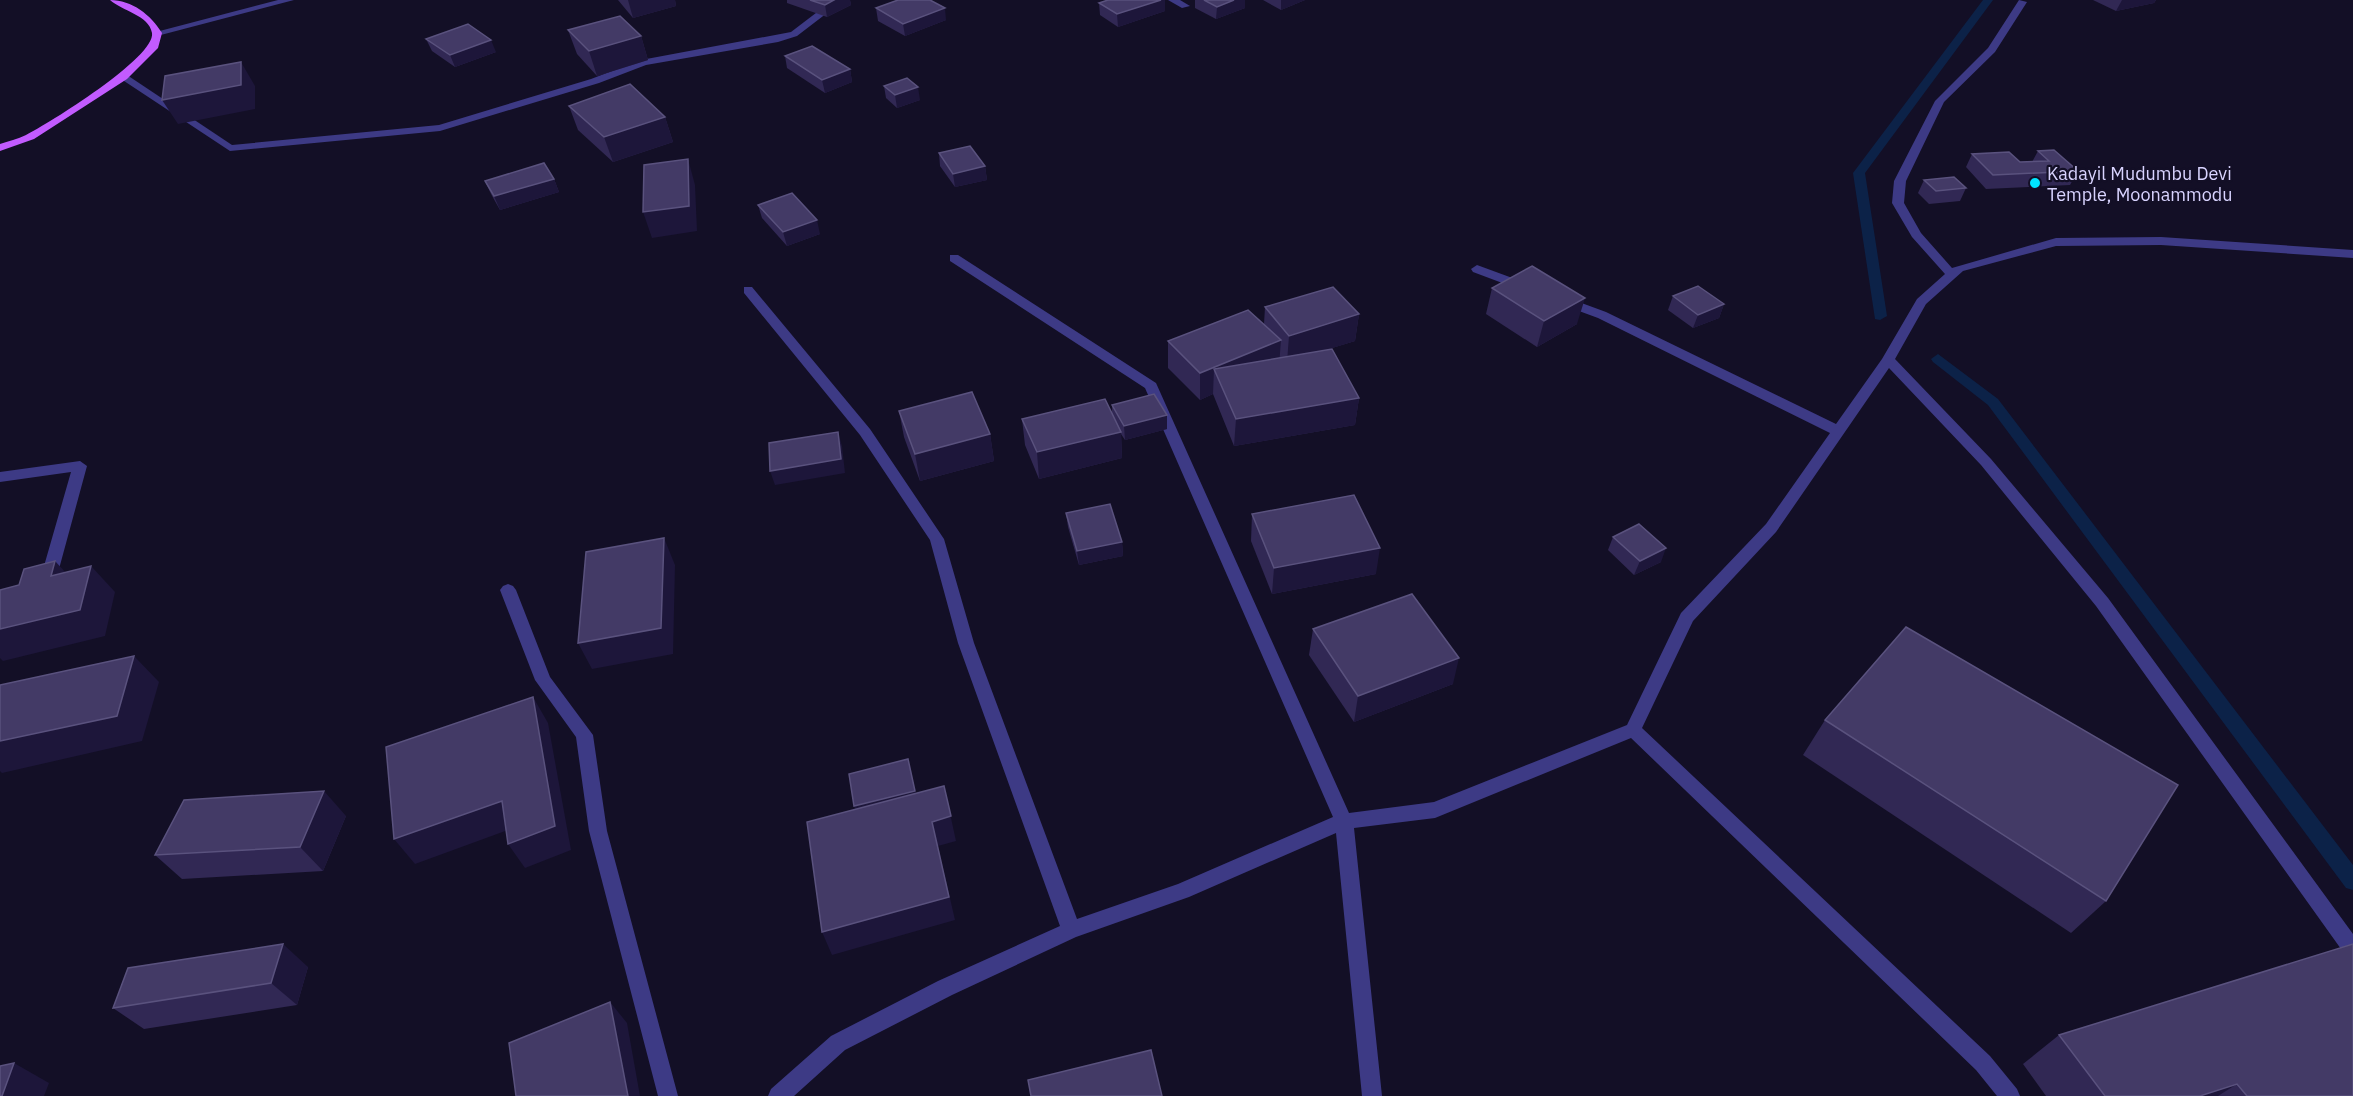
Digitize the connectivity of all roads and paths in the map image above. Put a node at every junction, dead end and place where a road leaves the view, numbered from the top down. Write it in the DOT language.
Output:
graph roads {
  1 [pos="115,0"];
  2 [pos="289,0"];
  3 [pos="839,0"];
  4 [pos="1173,0"];
  5 [pos="2022,2"];
  6 [pos="1185,6"];
  7 [pos="157,33"];
  8 [pos="123,77"];
  9 [pos="0,148"];
  10 [pos="2353,254"];
  11 [pos="954,258"];
  12 [pos="1477,269"];
  13 [pos="1952,275"];
  14 [pos="748,290"];
  15 [pos="1888,360"];
  16 [pos="1838,431"];
  17 [pos="0,477"];
  18 [pos="47,581"];
  19 [pos="508,590"];
  20 [pos="1633,730"];
  21 [pos="1344,821"];
  22 [pos="1071,930"];
  23 [pos="2353,950"];
  24 [pos="668,1096"];
  25 [pos="778,1096"];
  26 [pos="1372,1096"];
  27 [pos="2010,1096"];
  1 -- 7 [label="main road"];
  2 -- 7 [label="street"];
  3 -- 8 [label="street"];
  4 -- 6 [label="street"];
  5 -- 13 [label="street"];
  7 -- 8 [label="main road"];
  8 -- 9 [label="main road"];
  10 -- 13 [label="street"];
  11 -- 21 [label="street"];
  12 -- 16 [label="street"];
  13 -- 15 [label="street"];
  14 -- 22 [label="street"];
  15 -- 16 [label="street"];
  15 -- 23 [label="street"];
  16 -- 20 [label="street"];
  17 -- 18 [label="street"];
  19 -- 24 [label="street"];
  20 -- 21 [label="street"];
  20 -- 27 [label="street"];
  21 -- 22 [label="street"];
  21 -- 26 [label="street"];
  22 -- 25 [label="street"];
}
